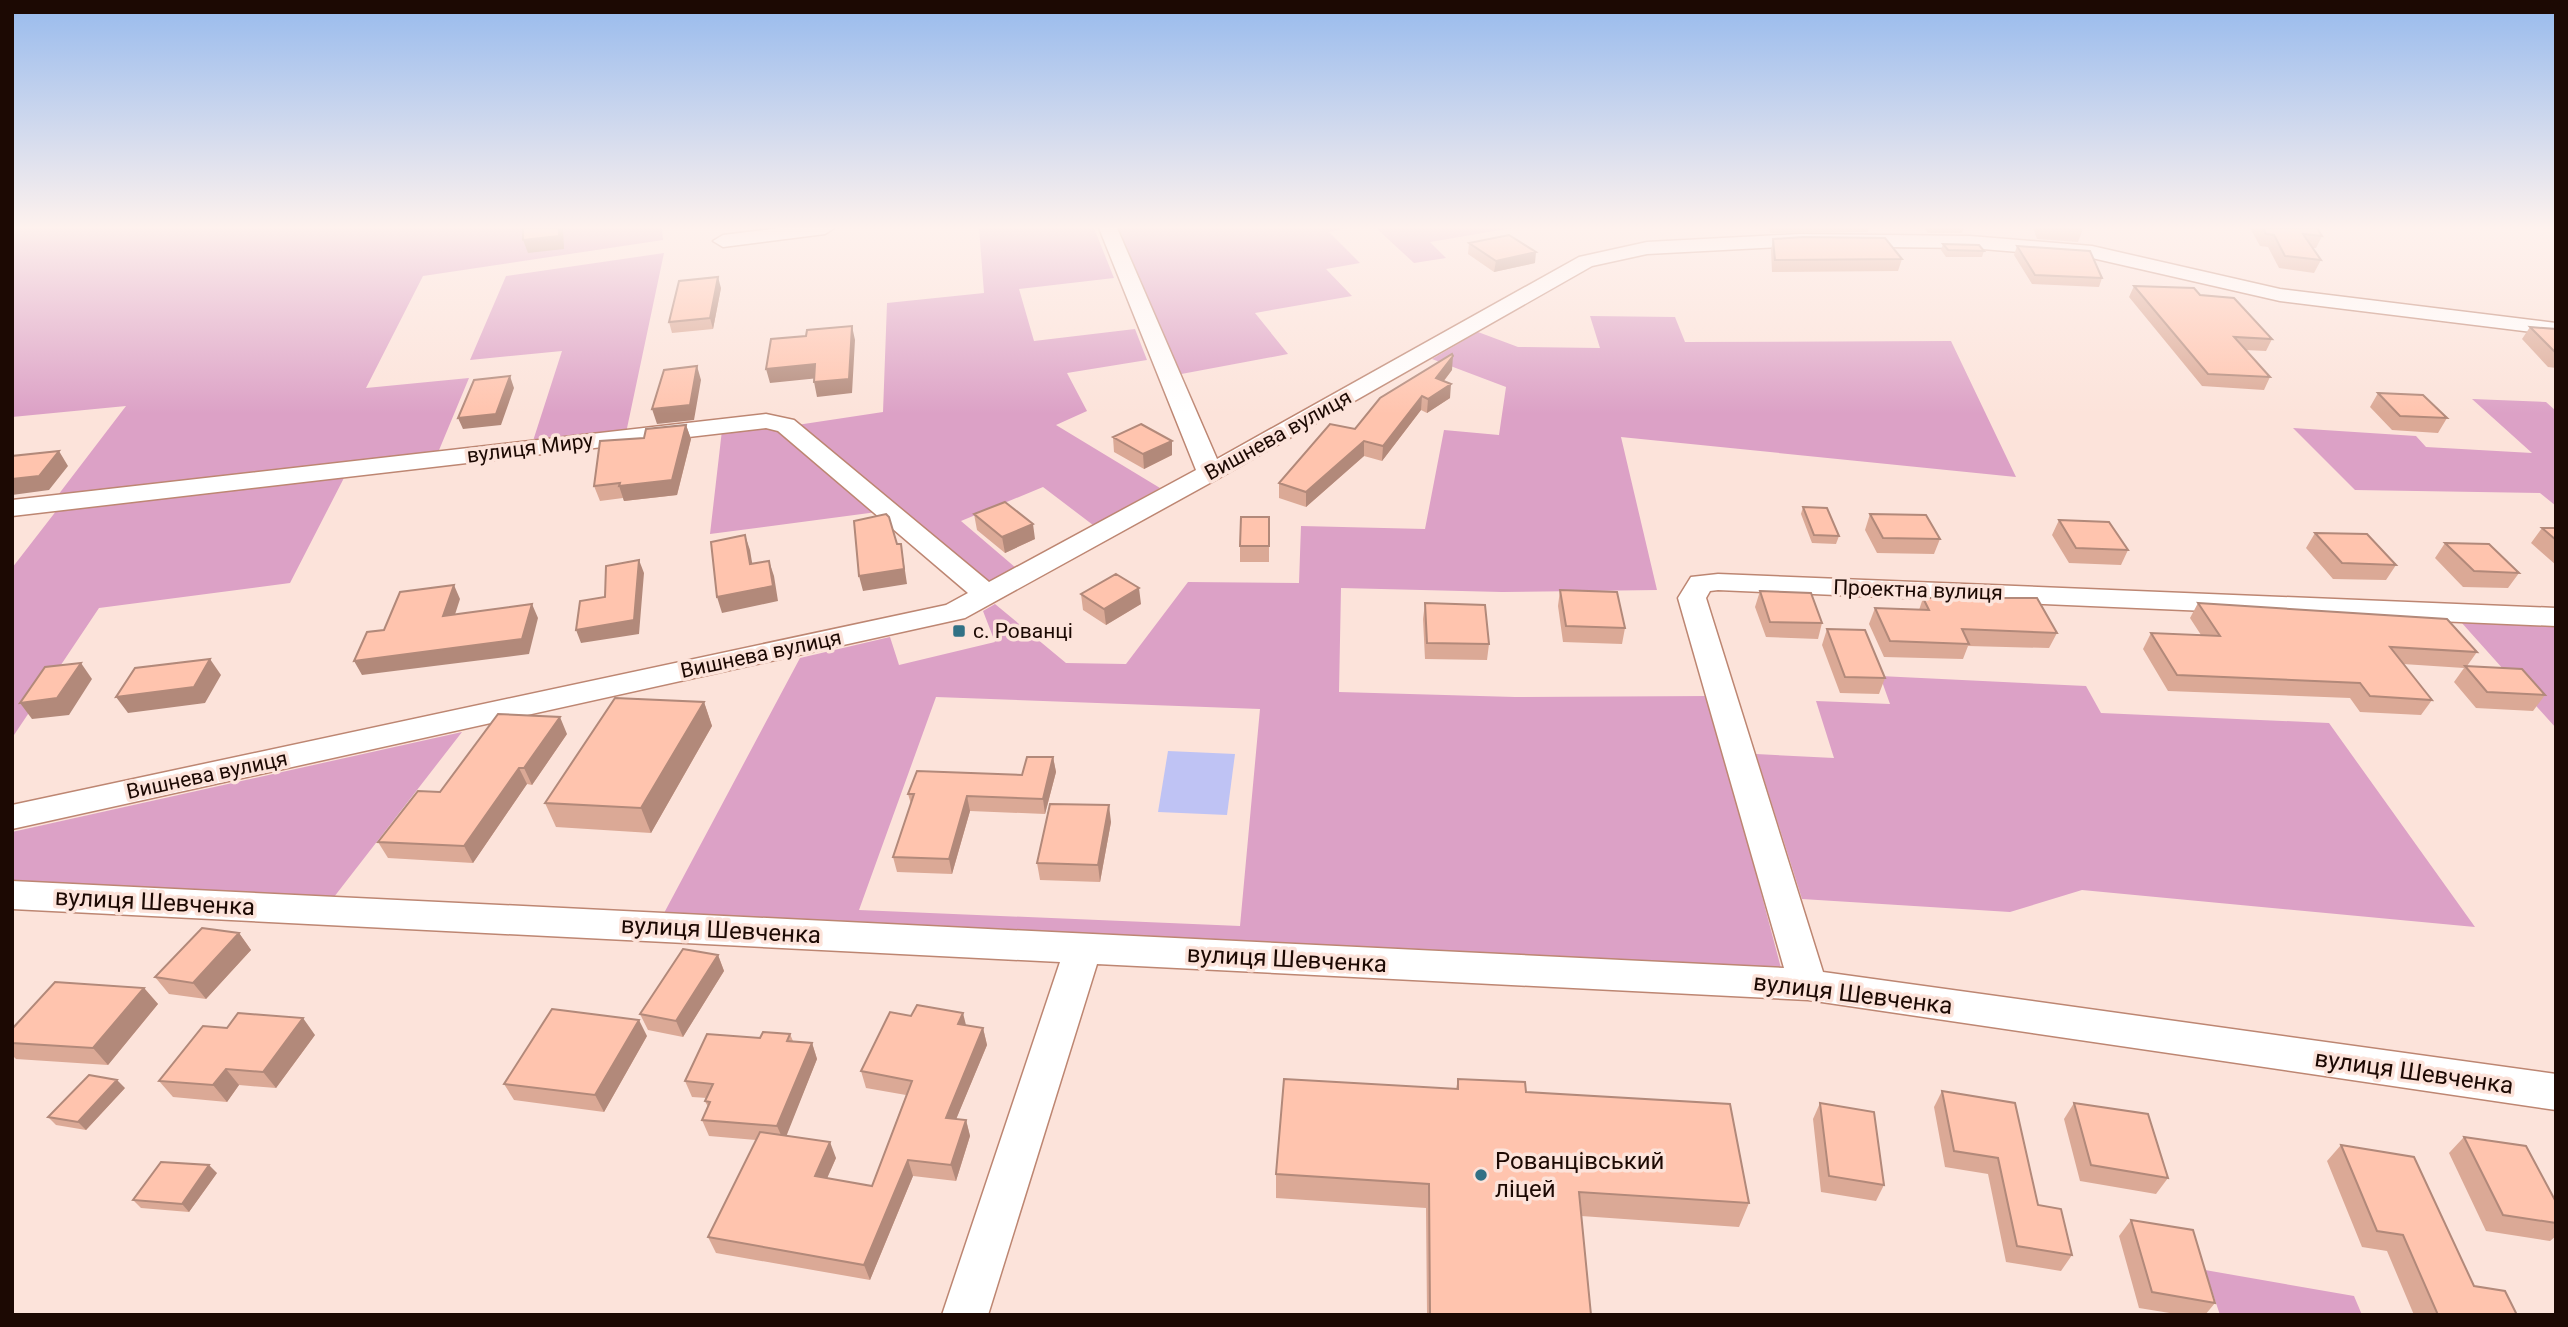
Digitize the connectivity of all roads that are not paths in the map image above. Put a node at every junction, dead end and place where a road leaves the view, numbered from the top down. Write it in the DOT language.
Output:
graph roads {
  1 [pos="1134,290"];
  2 [pos="1535,290"];
  3 [pos="2258,290"];
  4 [pos="2556,329"];
  5 [pos="1210,473"];
  6 [pos="12,508"];
  7 [pos="987,595"];
  8 [pos="2556,617"];
  9 [pos="12,817"];
  10 [pos="12,895"];
  11 [pos="1084,947"];
  12 [pos="1808,985"];
  13 [pos="2556,1093"];
  14 [pos="965,1315"];
  1 -- 5 [label="street"];
  2 -- 5 [label="street, Вишнева вулиця"];
  3 -- 4 [label="street, Вишнева вулиця"];
  5 -- 7 [label="street, Вишнева вулиця"];
  6 -- 7 [label="street, вулиця Миру"];
  7 -- 9 [label="street, Вишнева вулиця"];
  8 -- 12 [label="street, Проектна вулиця"];
  10 -- 11 [label="street, вулиця Шевченка"];
  11 -- 12 [label="street, вулиця Шевченка"];
  11 -- 14 [label="street"];
  12 -- 13 [label="street, вулиця Шевченка"];
}
